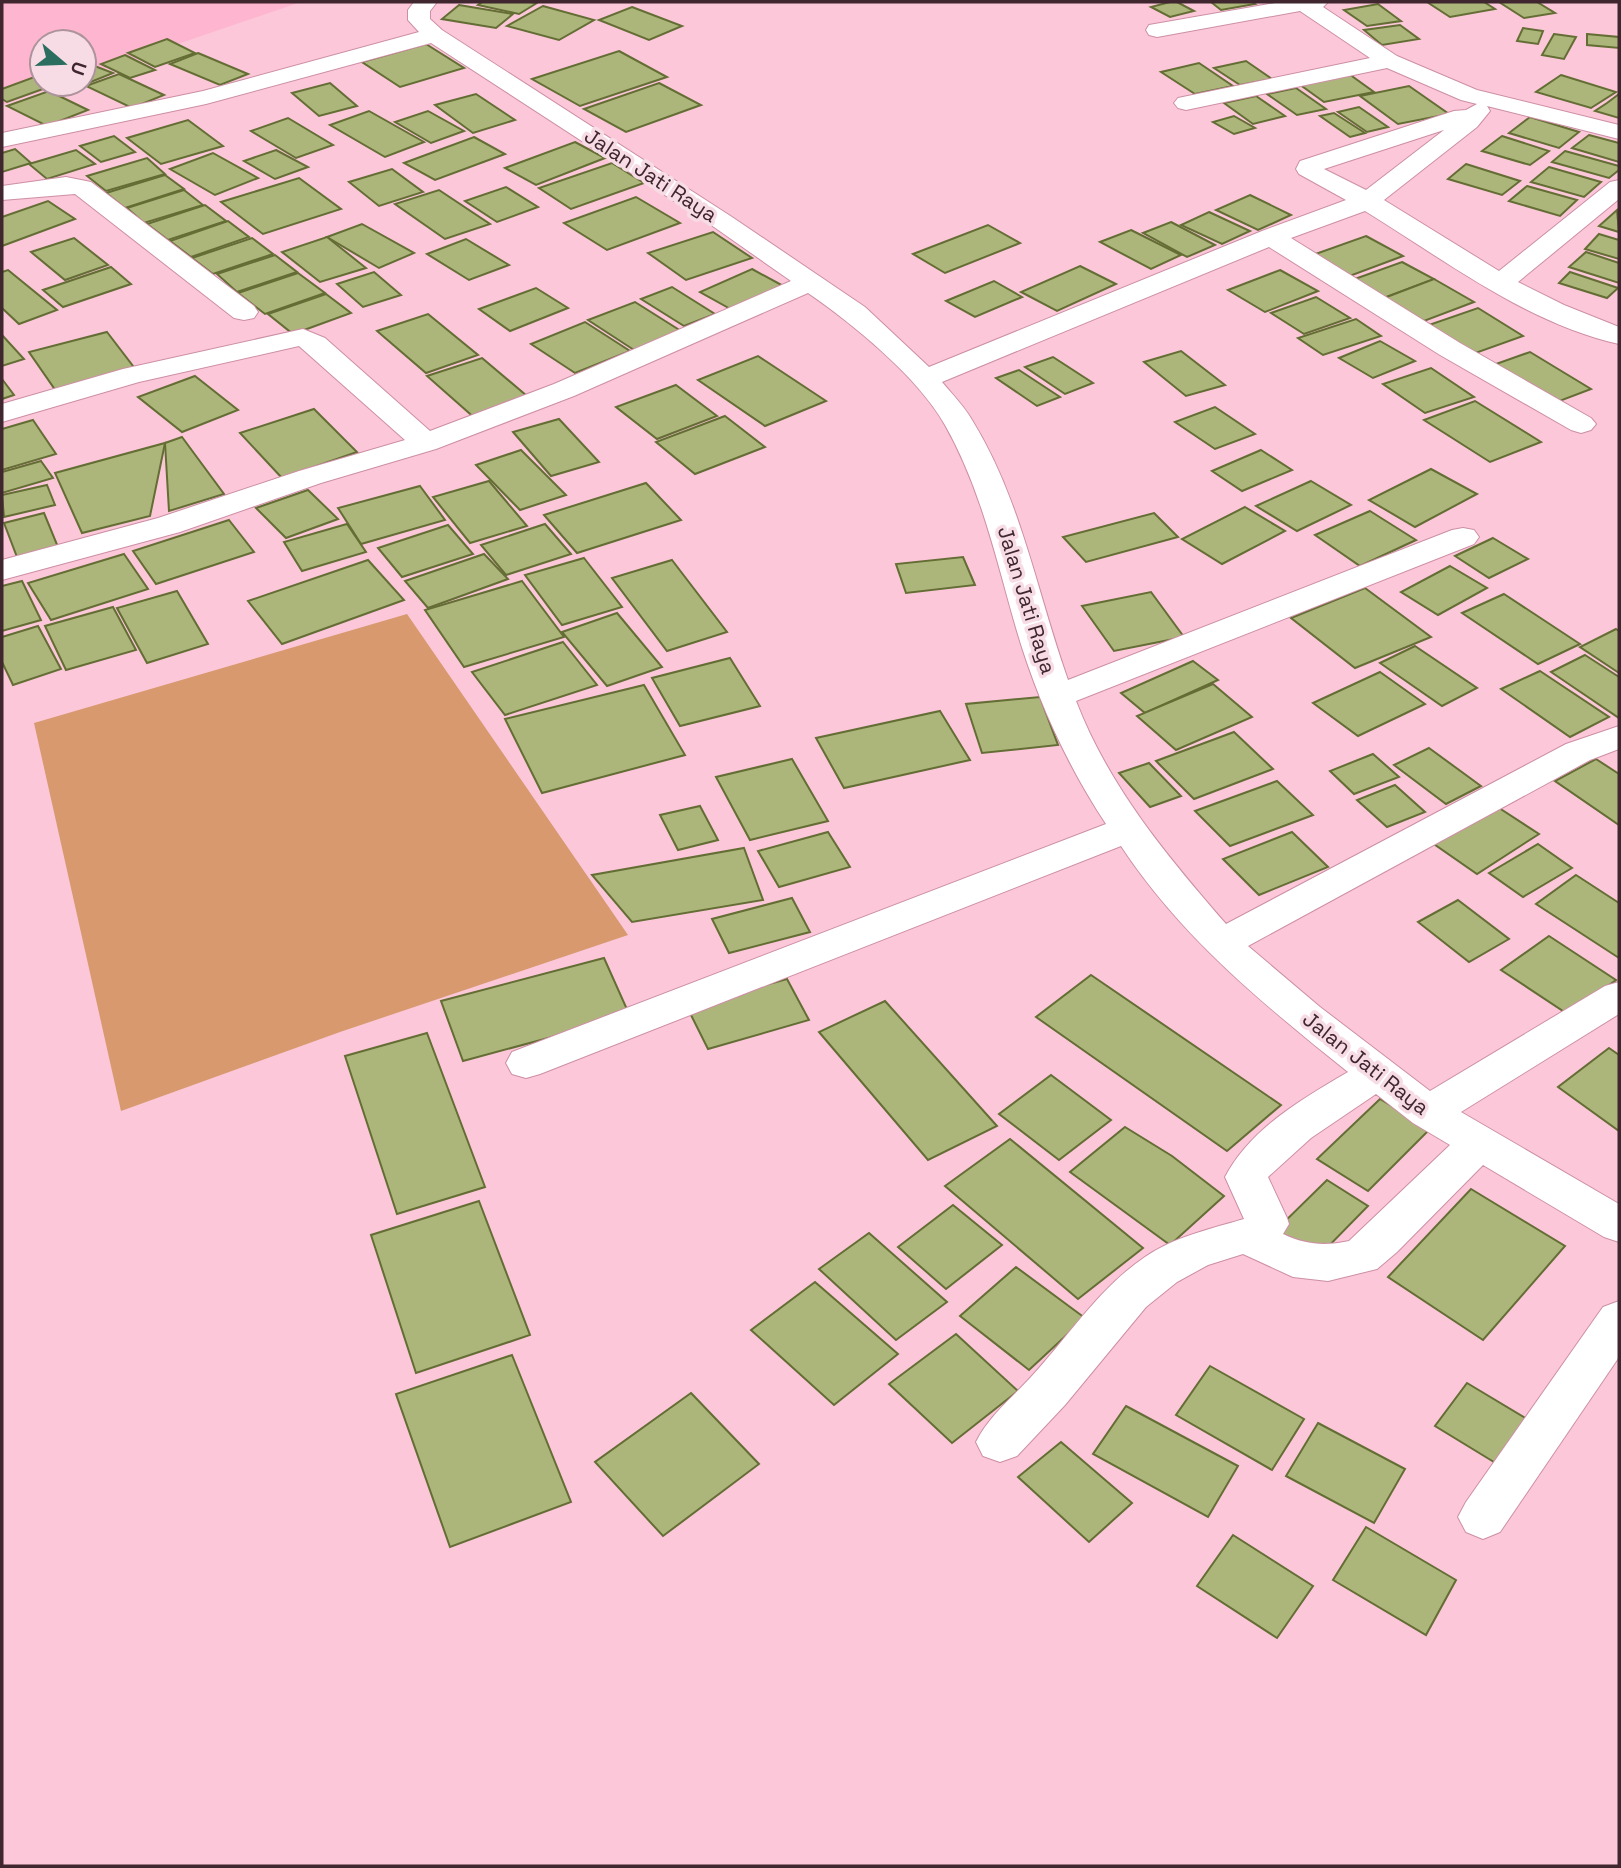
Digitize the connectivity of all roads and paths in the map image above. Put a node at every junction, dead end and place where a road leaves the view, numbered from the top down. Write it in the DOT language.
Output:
graph roads {
  1 [pos="426,2"];
  2 [pos="1307,3"];
  3 [pos="1157,30"];
  4 [pos="434,35"];
  5 [pos="1389,61"];
  6 [pos="1186,103"];
  7 [pos="1488,107"];
  8 [pos="1619,132"];
  9 [pos="2,140"];
  10 [pos="1619,187"];
  11 [pos="2,193"];
  12 [pos="1368,201"];
  13 [pos="1271,237"];
  14 [pos="810,282"];
  15 [pos="1500,283"];
  16 [pos="244,312"];
  17 [pos="1619,336"];
  18 [pos="925,379"];
  19 [pos="2,413"];
  20 [pos="1581,424"];
  21 [pos="426,443"];
  22 [pos="1463,537"];
  23 [pos="2,570"];
  24 [pos="1057,696"];
  25 [pos="1619,737"];
  26 [pos="1128,829"];
  27 [pos="1221,944"];
  28 [pos="1619,996"];
  29 [pos="526,1063"];
  30 [pos="1379,1073"];
  31 [pos="1428,1112"];
  32 [pos="1479,1142"];
  33 [pos="1619,1225"];
  34 [pos="1246,1236"];
  35 [pos="1619,1320"];
  36 [pos="1000,1442"];
  37 [pos="1483,1517"];
  1 -- 4 [label="street"];
  2 -- 3 [label="street"];
  2 -- 5 [label="street"];
  4 -- 9 [label="street"];
  4 -- 14 [label="street, Jalan Jati Raya"];
  5 -- 6 [label="street"];
  5 -- 7 [label="street"];
  7 -- 8 [label="street"];
  7 -- 12 [label="street"];
  7 -- 12 [label="street"];
  10 -- 15 [label="street"];
  11 -- 16 [label="street"];
  12 -- 13 [label="street"];
  12 -- 15 [label="street"];
  13 -- 18 [label="street"];
  13 -- 20 [label="street"];
  14 -- 18 [label="street, Jalan Jati Raya"];
  14 -- 21 [label="street"];
  15 -- 17 [label="street"];
  18 -- 24 [label="street, Jalan Jati Raya"];
  19 -- 21 [label="street"];
  21 -- 23 [label="street"];
  22 -- 24 [label="street"];
  24 -- 26 [label="street, Jalan Jati Raya"];
  25 -- 27 [label="street"];
  26 -- 27 [label="street, Jalan Jati Raya"];
  26 -- 29 [label="street"];
  27 -- 30 [label="street, Jalan Jati Raya"];
  28 -- 31 [label="street"];
  30 -- 31 [label="street, Jalan Jati Raya"];
  30 -- 34 [label="street"];
  31 -- 32 [label="street, Jalan Jati Raya"];
  32 -- 33 [label="street, Jalan Jati Raya"];
  32 -- 34 [label="street"];
  34 -- 36 [label="street"];
  35 -- 37 [label="street"];
}
